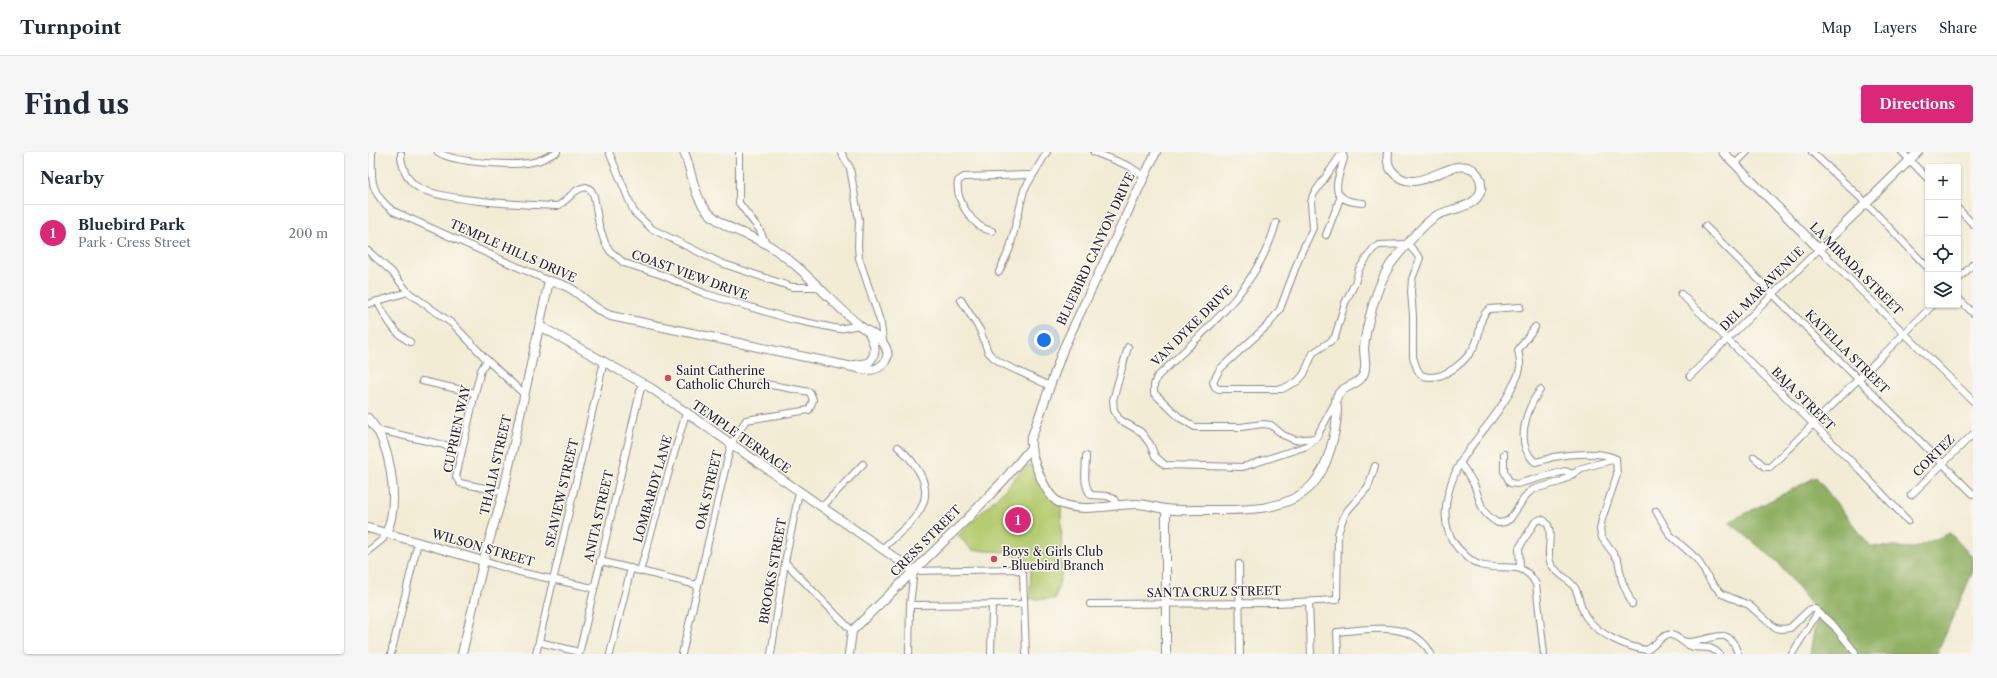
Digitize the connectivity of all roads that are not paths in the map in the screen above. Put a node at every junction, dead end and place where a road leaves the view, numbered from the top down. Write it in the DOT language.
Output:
graph roads {
  1 [pos="372,152"];
  2 [pos="438,152"];
  3 [pos="557,152"];
  4 [pos="609,152"];
  5 [pos="684,152"];
  6 [pos="739,152"];
  7 [pos="841,152"];
  8 [pos="1047,152"];
  9 [pos="1094,152"];
  10 [pos="1156,152"];
  11 [pos="1388,152"];
  12 [pos="1723,152"];
  13 [pos="1747,152"];
  14 [pos="1812,152"];
  15 [pos="1902,152"];
  16 [pos="1918,152"];
  17 [pos="401,154"];
  18 [pos="1910,160"];
  19 [pos="1735,164"];
  20 [pos="1032,175"];
  21 [pos="1925,175"];
  22 [pos="1144,176"];
  23 [pos="1341,196"];
  24 [pos="1363,203"];
  25 [pos="1866,204"];
  26 [pos="1961,212"];
  27 [pos="1276,223"];
  28 [pos="1973,224"];
  29 [pos="1705,226"];
  30 [pos="992,231"];
  31 [pos="1326,235"];
  32 [pos="767,244"];
  33 [pos="1408,244"];
  34 [pos="1820,249"];
  35 [pos="368,251"];
  36 [pos="1973,264"];
  37 [pos="1925,265"];
  38 [pos="999,272"];
  39 [pos="1961,277"];
  40 [pos="549,281"];
  41 [pos="817,287"];
  42 [pos="408,292"];
  43 [pos="1681,294"];
  44 [pos="1773,294"];
  45 [pos="961,300"];
  46 [pos="377,301"];
  47 [pos="1961,301"];
  48 [pos="368,304"];
  49 [pos="1520,307"];
  50 [pos="1930,308"];
  51 [pos="1973,313"];
  52 [pos="881,324"];
  53 [pos="859,325"];
  54 [pos="540,326"];
  55 [pos="1535,327"];
  56 [pos="869,333"];
  57 [pos="1904,334"];
  58 [pos="1728,339"];
  59 [pos="883,341"];
  60 [pos="410,342"];
  61 [pos="1128,347"];
  62 [pos="487,360"];
  63 [pos="604,361"];
  64 [pos="850,366"];
  65 [pos="1690,376"];
  66 [pos="1858,378"];
  67 [pos="422,381"];
  68 [pos="760,382"];
  69 [pos="642,383"];
  70 [pos="1050,386"];
  71 [pos="1540,390"];
  72 [pos="475,393"];
  73 [pos="524,394"];
  74 [pos="1336,401"];
  75 [pos="1973,401"];
  76 [pos="686,413"];
  77 [pos="368,418"];
  78 [pos="1813,424"];
  79 [pos="379,433"];
  80 [pos="1973,434"];
  81 [pos="1316,438"];
  82 [pos="731,444"];
  83 [pos="898,447"];
  84 [pos="462,449"];
  85 [pos="1030,449"];
  86 [pos="1504,454"];
  87 [pos="1086,456"];
  88 [pos="1754,457"];
  89 [pos="1616,459"];
  90 [pos="1460,463"];
  91 [pos="863,464"];
  92 [pos="1942,464"];
  93 [pos="1375,466"];
  94 [pos="1573,474"];
  95 [pos="504,492"];
  96 [pos="799,492"];
  97 [pos="1973,494"];
  98 [pos="1911,495"];
  99 [pos="1117,506"];
  100 [pos="822,507"];
  101 [pos="1166,509"];
  102 [pos="1656,511"];
  103 [pos="1908,521"];
  104 [pos="368,528"];
  105 [pos="386,533"];
  106 [pos="418,542"];
  107 [pos="882,549"];
  108 [pos="368,551"];
  109 [pos="484,561"];
  110 [pos="600,561"];
  111 [pos="785,562"];
  112 [pos="1239,564"];
  113 [pos="631,568"];
  114 [pos="1520,568"];
  115 [pos="640,570"];
  116 [pos="914,571"];
  117 [pos="552,580"];
  118 [pos="698,585"];
  119 [pos="593,588"];
  120 [pos="1309,602"];
  121 [pos="1239,603"];
  122 [pos="992,604"];
  123 [pos="1023,604"];
  124 [pos="1090,604"];
  125 [pos="1166,604"];
  126 [pos="1632,604"];
  127 [pos="910,605"];
  128 [pos="1818,612"];
  129 [pos="852,631"];
  130 [pos="1682,641"];
  131 [pos="539,642"];
  132 [pos="1855,652"];
  133 [pos="579,653"];
  134 [pos="391,654"];
  135 [pos="462,654"];
  136 [pos="536,654"];
  137 [pos="610,654"];
  138 [pos="682,654"];
  139 [pos="771,654"];
  140 [pos="849,654"];
  141 [pos="909,654"];
  142 [pos="991,654"];
  143 [pos="1026,654"];
  144 [pos="1166,654"];
  145 [pos="1240,654"];
  146 [pos="1311,654"];
  147 [pos="1338,654"];
  148 [pos="1431,654"];
  149 [pos="1544,654"];
  150 [pos="1719,654"];
  151 [pos="1738,654"];
  152 [pos="1792,654"];
  1 -- 40 [label="street, TEMPLE HILLS DRIVE"];
  2 -- 3 [label="street"];
  4 -- 41 [label="street"];
  5 -- 32 [label="street"];
  6 -- 32 [label="street"];
  7 -- 52 [label="street"];
  8 -- 20 [label="street"];
  9 -- 22 [label="street"];
  10 -- 22 [label="street, BLUEBIRD CANYON DRIVE"];
  11 -- 33 [label="street"];
  12 -- 19 [label="street, LA MIRADA STREET"];
  13 -- 19 [label="street"];
  14 -- 25 [label="street"];
  15 -- 18 [label="street"];
  16 -- 18 [label="street, DEL MAR AVENUE"];
  17 -- 53 [label="street, COAST VIEW DRIVE"];
  18 -- 21 [label="street"];
  18 -- 25 [label="street, DEL MAR AVENUE"];
  19 -- 34 [label="street, LA MIRADA STREET"];
  20 -- 30 [label="street"];
  20 -- 38 [label="street"];
  22 -- 70 [label="street, BLUEBIRD CANYON DRIVE"];
  23 -- 24 [label="street"];
  23 -- 31 [label="street"];
  23 -- 33 [label="street"];
  25 -- 34 [label="street, DEL MAR AVENUE"];
  25 -- 37 [label="street"];
  26 -- 28 [label="street"];
  27 -- 81 [label="street, VAN DYKE DRIVE"];
  29 -- 44 [label="street, KATELLA STREET"];
  32 -- 41 [label="street"];
  33 -- 49 [label="street"];
  33 -- 74 [label="street"];
  34 -- 44 [label="street, DEL MAR AVENUE"];
  34 -- 57 [label="street, LA MIRADA STREET"];
  35 -- 42 [label="street"];
  36 -- 39 [label="street"];
  40 -- 54 [label="street, THALIA STREET"];
  40 -- 64 [label="street, TEMPLE HILLS DRIVE"];
  41 -- 53 [label="street"];
  42 -- 46 [label="street"];
  42 -- 62 [label="street"];
  43 -- 58 [label="street, BAJA STREET"];
  44 -- 58 [label="street, DEL MAR AVENUE"];
  44 -- 66 [label="street, KATELLA STREET"];
  45 -- 70 [label="street"];
  46 -- 48 [label="street"];
  46 -- 60 [label="street"];
  47 -- 51 [label="street"];
  50 -- 57 [label="street"];
  52 -- 56 [label="street"];
  52 -- 59 [label="street"];
  53 -- 56 [label="street"];
  54 -- 63 [label="street, TEMPLE TERRACE"];
  54 -- 73 [label="street, THALIA STREET"];
  55 -- 90 [label="street"];
  56 -- 59 [label="street"];
  56 -- 64 [label="street, TEMPLE HILLS DRIVE"];
  57 -- 66 [label="street"];
  57 -- 75 [label="street, LA MIRADA STREET"];
  58 -- 65 [label="street, DEL MAR AVENUE"];
  58 -- 78 [label="street, BAJA STREET"];
  59 -- 64 [label="street, TEMPLE HILLS DRIVE"];
  61 -- 81 [label="street"];
  62 -- 72 [label="street, CUPRIEN WAY"];
  62 -- 73 [label="street"];
  63 -- 69 [label="street, TEMPLE TERRACE"];
  63 -- 117 [label="street, SEAVIEW STREET"];
  66 -- 78 [label="street"];
  66 -- 92 [label="street, KATELLA STREET"];
  67 -- 72 [label="street"];
  68 -- 82 [label="street, OAK STREET"];
  69 -- 76 [label="street, TEMPLE TERRACE"];
  69 -- 110 [label="street, ANITA STREET"];
  70 -- 85 [label="street, BLUEBIRD CANYON DRIVE"];
  71 -- 89 [label="street"];
  72 -- 84 [label="street, CUPRIEN WAY"];
  73 -- 95 [label="street, THALIA STREET"];
  74 -- 81 [label="street"];
  74 -- 101 [label="street"];
  76 -- 82 [label="street, TEMPLE TERRACE"];
  76 -- 115 [label="street, LOMBARDY LANE"];
  77 -- 79 [label="street"];
  78 -- 88 [label="street"];
  78 -- 103 [label="street, BAJA STREET"];
  79 -- 84 [label="street"];
  79 -- 105 [label="street"];
  80 -- 92 [label="street, CORTEZ"];
  82 -- 96 [label="street, TEMPLE TERRACE"];
  82 -- 118 [label="street, OAK STREET"];
  83 -- 107 [label="street"];
  84 -- 95 [label="street, CUPRIEN WAY"];
  85 -- 99 [label="street"];
  85 -- 116 [label="street, CRESS STREET"];
  86 -- 94 [label="street"];
  87 -- 99 [label="street"];
  89 -- 94 [label="street"];
  89 -- 126 [label="street"];
  90 -- 94 [label="street"];
  90 -- 114 [label="street"];
  91 -- 100 [label="street"];
  92 -- 97 [label="street, KATELLA STREET"];
  92 -- 98 [label="street, CORTEZ"];
  93 -- 120 [label="street, SANTA CRUZ STREET"];
  95 -- 109 [label="street, THALIA STREET"];
  96 -- 100 [label="street, TEMPLE TERRACE"];
  96 -- 111 [label="street, BROOKS STREET"];
  99 -- 101 [label="street"];
  100 -- 107 [label="street, TEMPLE TERRACE"];
  101 -- 125 [label="street"];
  102 -- 128 [label="street"];
  104 -- 105 [label="street, WILSON STREET"];
  105 -- 106 [label="street, WILSON STREET"];
  105 -- 108 [label="street"];
  106 -- 109 [label="street, WILSON STREET"];
  106 -- 134 [label="street"];
  107 -- 116 [label="street, TEMPLE TERRACE"];
  109 -- 117 [label="street, WILSON STREET"];
  109 -- 135 [label="street, THALIA STREET"];
  110 -- 113 [label="street"];
  110 -- 119 [label="street, ANITA STREET"];
  111 -- 129 [label="street"];
  111 -- 139 [label="street, BROOKS STREET"];
  112 -- 121 [label="street"];
  113 -- 115 [label="street"];
  113 -- 137 [label="street"];
  114 -- 130 [label="street"];
  114 -- 149 [label="street"];
  115 -- 118 [label="street"];
  116 -- 123 [label="street"];
  116 -- 127 [label="street"];
  116 -- 129 [label="street, CRESS STREET"];
  117 -- 119 [label="street, WILSON STREET"];
  117 -- 131 [label="street, SEAVIEW STREET"];
  118 -- 138 [label="street, OAK STREET"];
  119 -- 133 [label="street, ANITA STREET"];
  120 -- 121 [label="street, SANTA CRUZ STREET"];
  120 -- 146 [label="street"];
  121 -- 125 [label="street, SANTA CRUZ STREET"];
  121 -- 145 [label="street"];
  122 -- 123 [label="street"];
  122 -- 127 [label="street"];
  122 -- 142 [label="street"];
  123 -- 143 [label="street"];
  124 -- 125 [label="street, SANTA CRUZ STREET"];
  125 -- 144 [label="street"];
  127 -- 141 [label="street"];
  128 -- 132 [label="street"];
  128 -- 152 [label="street"];
  129 -- 140 [label="street"];
  130 -- 150 [label="street"];
  130 -- 151 [label="street"];
  131 -- 133 [label="street"];
  131 -- 136 [label="street, SEAVIEW STREET"];
  147 -- 148 [label="street"];
}
